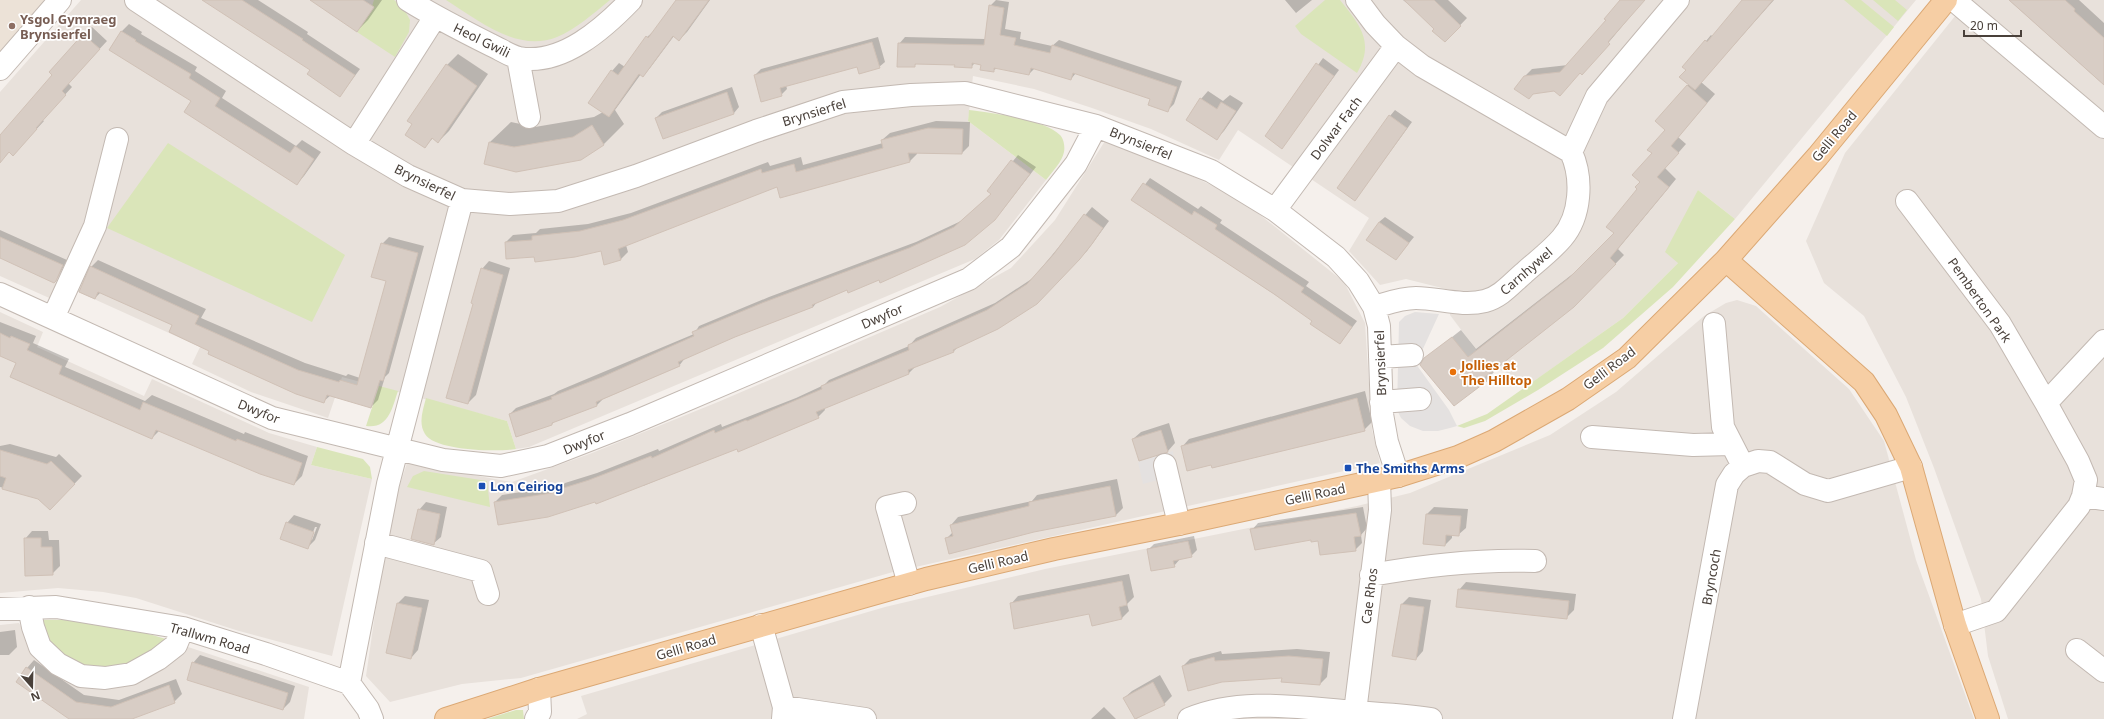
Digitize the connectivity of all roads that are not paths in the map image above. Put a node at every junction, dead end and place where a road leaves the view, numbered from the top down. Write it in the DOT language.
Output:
graph roads {
  1 [pos="60,0"];
  2 [pos="136,0"];
  3 [pos="408,0"];
  4 [pos="631,0"];
  5 [pos="1357,0"];
  6 [pos="1678,0"];
  7 [pos="1946,0"];
  8 [pos="1954,0"];
  9 [pos="435,17"];
  10 [pos="1396,46"];
  11 [pos="518,58"];
  12 [pos="0,69"];
  13 [pos="529,117"];
  14 [pos="1096,126"];
  15 [pos="2104,127"];
  16 [pos="117,139"];
  17 [pos="354,144"];
  18 [pos="1571,152"];
  19 [pos="462,200"];
  20 [pos="1907,201"];
  21 [pos="1275,210"];
  22 [pos="1726,260"];
  23 [pos="0,294"];
  24 [pos="1374,307"];
  25 [pos="53,318"];
  26 [pos="1714,324"];
  27 [pos="2104,341"];
  28 [pos="1412,355"];
  29 [pos="1380,356"];
  30 [pos="1420,399"];
  31 [pos="1381,402"];
  32 [pos="2046,403"];
  33 [pos="1592,437"];
  34 [pos="1731,444"];
  35 [pos="398,448"];
  36 [pos="1165,465"];
  37 [pos="1744,466"];
  38 [pos="1911,467"];
  39 [pos="1389,478"];
  40 [pos="2094,498"];
  41 [pos="905,503"];
  42 [pos="1179,524"];
  43 [pos="376,543"];
  44 [pos="1535,561"];
  45 [pos="1371,574"];
  46 [pos="909,584"];
  47 [pos="488,594"];
  48 [pos="29,607"];
  49 [pos="0,610"];
  50 [pos="761,625"];
  51 [pos="1955,625"];
  52 [pos="183,628"];
  53 [pos="2077,650"];
  54 [pos="2104,671"];
  55 [pos="349,684"];
  56 [pos="540,688"];
  57 [pos="1355,712"];
  58 [pos="783,713"];
  59 [pos="839,717"];
  60 [pos="1417,718"];
  61 [pos="372,719"];
  62 [pos="446,719"];
  63 [pos="536,719"];
  64 [pos="865,719"];
  65 [pos="1189,719"];
  66 [pos="1684,719"];
  67 [pos="1988,719"];
  1 -- 12 [label="street"];
  2 -- 17 [label="street, Brynsierfel"];
  3 -- 9 [label="street, Heol Gwili"];
  4 -- 11 [label="street, Heol Gwili"];
  5 -- 10 [label="street"];
  6 -- 18 [label="street"];
  7 -- 22 [label="main road, Gelli Road"];
  8 -- 15 [label="street"];
  9 -- 11 [label="street, Heol Gwili"];
  9 -- 17 [label="street"];
  10 -- 18 [label="street"];
  10 -- 21 [label="street, Dolwar Fach"];
  11 -- 13 [label="street"];
  14 -- 19 [label="street, Brynsierfel"];
  14 -- 21 [label="street, Brynsierfel"];
  14 -- 35 [label="street, Dwyfor"];
  16 -- 25 [label="street"];
  17 -- 19 [label="street, Brynsierfel"];
  18 -- 24 [label="street, Carnhywel"];
  19 -- 35 [label="street"];
  20 -- 32 [label="street, Pemberton Park"];
  21 -- 24 [label="street, Brynsierfel"];
  22 -- 38 [label="main road"];
  22 -- 39 [label="main road, Gelli Road"];
  23 -- 25 [label="street, Dwyfor"];
  24 -- 29 [label="street, Brynsierfel"];
  25 -- 35 [label="street, Dwyfor"];
  26 -- 34 [label="street"];
  27 -- 32 [label="street"];
  28 -- 29 [label="street"];
  29 -- 31 [label="street, Brynsierfel"];
  30 -- 31 [label="street"];
  31 -- 39 [label="street, Brynsierfel"];
  32 -- 40 [label="street, Pemberton Park"];
  33 -- 34 [label="street"];
  34 -- 37 [label="street"];
  35 -- 43 [label="street"];
  36 -- 42 [label="street"];
  37 -- 38 [label="street"];
  37 -- 66 [label="street, Bryncoch"];
  38 -- 51 [label="main road"];
  39 -- 42 [label="main road, Gelli Road"];
  39 -- 45 [label="street, Cae Rhos"];
  40 -- 51 [label="street, Pemberton Park"];
  41 -- 46 [label="street"];
  42 -- 46 [label="main road, Gelli Road"];
  43 -- 47 [label="street"];
  43 -- 55 [label="street"];
  44 -- 45 [label="street"];
  45 -- 57 [label="street, Cae Rhos"];
  46 -- 50 [label="main road, Gelli Road"];
  48 -- 49 [label="street, Trallwm Road"];
  48 -- 52 [label="street, Trallwm Road"];
  48 -- 52 [label="street"];
  50 -- 56 [label="main road, Gelli Road"];
  50 -- 58 [label="street"];
  51 -- 67 [label="main road"];
  52 -- 55 [label="street, Trallwm Road"];
  53 -- 54 [label="street"];
  55 -- 61 [label="street"];
  56 -- 62 [label="main road, Gelli Road"];
  56 -- 63 [label="street"];
  57 -- 60 [label="street"];
  57 -- 65 [label="street"];
  58 -- 59 [label="street"];
  59 -- 64 [label="street"];
}
